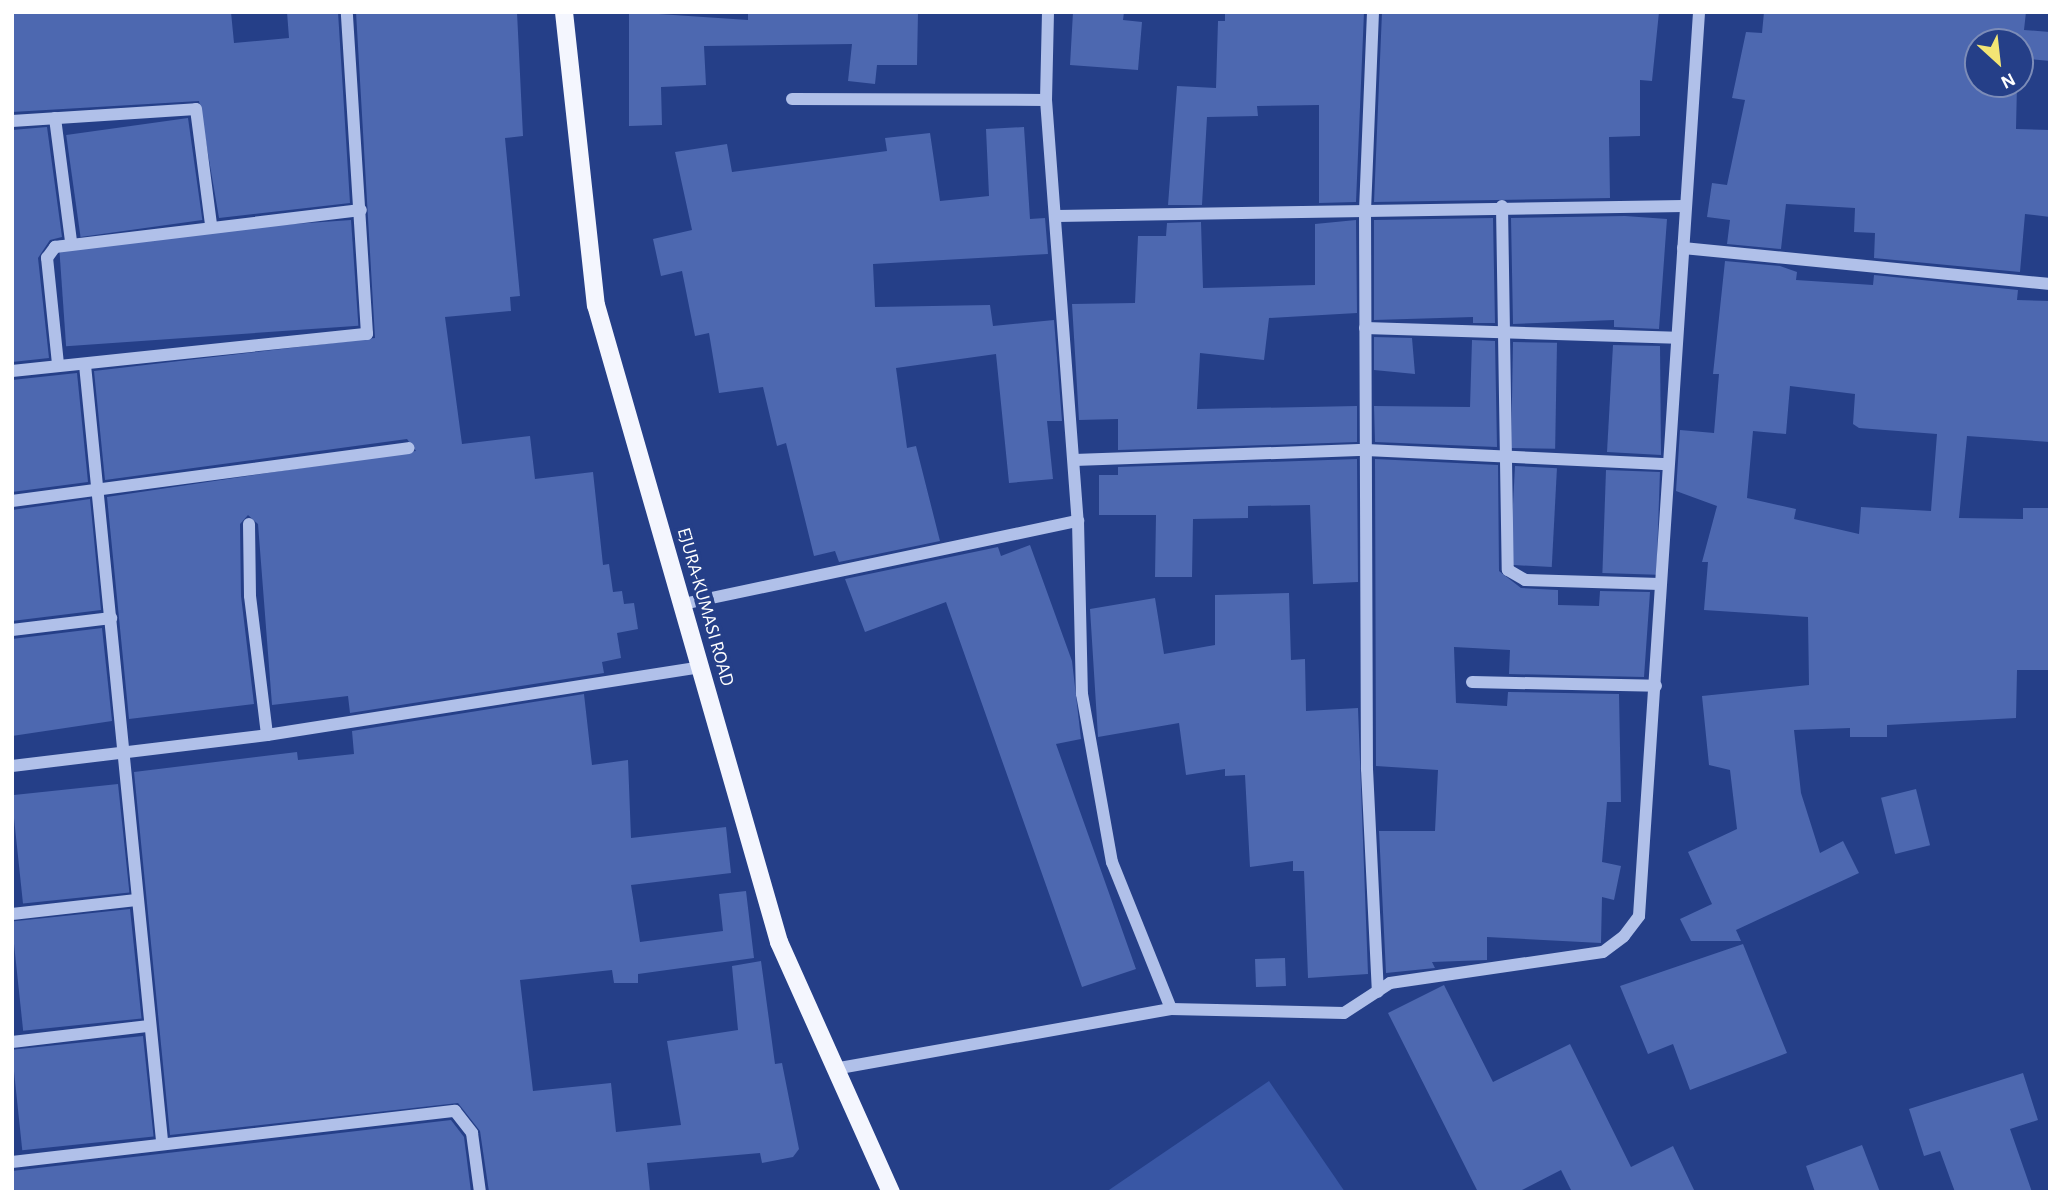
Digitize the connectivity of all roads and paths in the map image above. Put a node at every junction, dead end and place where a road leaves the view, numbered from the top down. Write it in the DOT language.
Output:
graph roads {
  1 [pos="347,12"];
  2 [pos="564,12"];
  3 [pos="1048,12"];
  4 [pos="1373,12"];
  5 [pos="1699,12"];
  6 [pos="792,99"];
  7 [pos="1046,100"];
  8 [pos="55,118"];
  9 [pos="12,121"];
  10 [pos="1502,206"];
  11 [pos="1684,206"];
  12 [pos="1365,208"];
  13 [pos="361,210"];
  14 [pos="1057,216"];
  15 [pos="211,224"];
  16 [pos="71,242"];
  17 [pos="1683,248"];
  18 [pos="2050,284"];
  19 [pos="1365,328"];
  20 [pos="1502,333"];
  21 [pos="1676,338"];
  22 [pos="58,364"];
  23 [pos="85,365"];
  24 [pos="12,371"];
  25 [pos="408,448"];
  26 [pos="1366,450"];
  27 [pos="1502,452"];
  28 [pos="1074,460"];
  29 [pos="1668,464"];
  30 [pos="98,490"];
  31 [pos="12,501"];
  32 [pos="1078,522"];
  33 [pos="249,524"];
  34 [pos="1660,584"];
  35 [pos="683,604"];
  36 [pos="111,618"];
  37 [pos="12,630"];
  38 [pos="701,667"];
  39 [pos="1472,682"];
  40 [pos="1656,686"];
  41 [pos="267,735"];
  42 [pos="125,752"];
  43 [pos="12,766"];
  44 [pos="136,900"];
  45 [pos="12,914"];
  46 [pos="1378,992"];
  47 [pos="1171,1009"];
  48 [pos="149,1026"];
  49 [pos="12,1042"];
  50 [pos="834,1069"];
  51 [pos="162,1140"];
  52 [pos="12,1163"];
  53 [pos="480,1192"];
  54 [pos="891,1192"];
  1 -- 13 [label="street"];
  2 -- 35 [label="main road, EJURA-KUMASI ROAD"];
  3 -- 7 [label="street"];
  4 -- 12 [label="street"];
  5 -- 11 [label="street"];
  6 -- 7 [label="street"];
  7 -- 14 [label="street"];
  8 -- 9 [label="street"];
  8 -- 15 [label="street"];
  8 -- 16 [label="street"];
  10 -- 11 [label="street"];
  10 -- 12 [label="street"];
  10 -- 20 [label="street"];
  11 -- 17 [label="street"];
  12 -- 14 [label="street"];
  12 -- 19 [label="street"];
  13 -- 15 [label="street"];
  13 -- 23 [label="street"];
  14 -- 28 [label="street"];
  15 -- 16 [label="street"];
  16 -- 22 [label="street"];
  17 -- 18 [label="street"];
  17 -- 21 [label="street"];
  19 -- 20 [label="street"];
  19 -- 26 [label="street"];
  20 -- 21 [label="street"];
  20 -- 27 [label="street"];
  21 -- 29 [label="street"];
  22 -- 23 [label="street"];
  22 -- 24 [label="street"];
  23 -- 30 [label="street"];
  25 -- 30 [label="street"];
  26 -- 27 [label="street"];
  26 -- 28 [label="street"];
  26 -- 46 [label="street"];
  27 -- 29 [label="street"];
  27 -- 34 [label="street"];
  28 -- 32 [label="street"];
  29 -- 34 [label="street"];
  30 -- 31 [label="street"];
  30 -- 36 [label="street"];
  32 -- 35 [label="street"];
  32 -- 47 [label="street"];
  33 -- 41 [label="street"];
  34 -- 40 [label="street"];
  35 -- 38 [label="main road, EJURA-KUMASI ROAD"];
  36 -- 37 [label="street"];
  36 -- 42 [label="street"];
  38 -- 41 [label="street"];
  38 -- 50 [label="main road, EJURA-KUMASI ROAD"];
  39 -- 40 [label="street"];
  40 -- 46 [label="street"];
  41 -- 42 [label="street"];
  42 -- 43 [label="street"];
  42 -- 44 [label="street"];
  44 -- 45 [label="street"];
  44 -- 48 [label="street"];
  46 -- 47 [label="street"];
  47 -- 50 [label="street"];
  48 -- 49 [label="street"];
  48 -- 51 [label="street"];
  50 -- 54 [label="main road, EJURA-KUMASI ROAD"];
  51 -- 52 [label="street"];
  51 -- 53 [label="street"];
}
